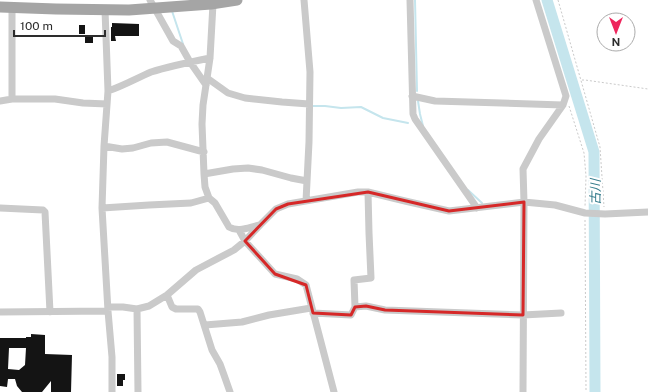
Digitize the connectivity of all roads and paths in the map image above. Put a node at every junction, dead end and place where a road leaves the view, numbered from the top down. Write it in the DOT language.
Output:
graph roads {
  1 [pos="237,0"];
  2 [pos="304,0"];
  3 [pos="410,0"];
  4 [pos="536,0"];
  5 [pos="558,0"];
  6 [pos="211,3"];
  7 [pos="152,4"];
  8 [pos="54,5"];
  9 [pos="0,7"];
  10 [pos="12,7"];
  11 [pos="105,10"];
  12 [pos="210,58"];
  13 [pos="190,62"];
  14 [pos="206,81"];
  15 [pos="582,81"];
  16 [pos="648,89"];
  17 [pos="108,91"];
  18 [pos="412,96"];
  19 [pos="566,96"];
  20 [pos="12,99"];
  21 [pos="0,101"];
  22 [pos="107,104"];
  23 [pos="309,104"];
  24 [pos="563,105"];
  25 [pos="104,146"];
  26 [pos="204,152"];
  27 [pos="204,174"];
  28 [pos="307,181"];
  29 [pos="368,192"];
  30 [pos="209,198"];
  31 [pos="306,201"];
  32 [pos="524,202"];
  33 [pos="0,208"];
  34 [pos="102,208"];
  35 [pos="477,208"];
  36 [pos="648,212"];
  37 [pos="587,213"];
  38 [pos="604,214"];
  39 [pos="260,225"];
  40 [pos="239,230"];
  41 [pos="245,241"];
  42 [pos="167,295"];
  43 [pos="356,307"];
  44 [pos="108,309"];
  45 [pos="137,309"];
  46 [pos="312,311"];
  47 [pos="0,312"];
  48 [pos="50,312"];
  49 [pos="561,313"];
  50 [pos="523,315"];
  51 [pos="205,325"];
  52 [pos="112,392"];
  53 [pos="138,392"];
  54 [pos="230,392"];
  55 [pos="334,392"];
  56 [pos="523,392"];
  57 [pos="586,392"];
  1 -- 6 [label="main road"];
  2 -- 23 [label="street"];
  3 -- 18 [label="street"];
  4 -- 19 [label="street"];
  5 -- 15 [label="path"];
  6 -- 7 [label="main road"];
  6 -- 12 [label="street"];
  7 -- 11 [label="main road"];
  7 -- 13 [label="street"];
  8 -- 10 [label="main road"];
  8 -- 11 [label="main road"];
  9 -- 10 [label="main road"];
  10 -- 20 [label="street"];
  11 -- 17 [label="street"];
  12 -- 13 [label="street"];
  12 -- 14 [label="street"];
  13 -- 14 [label="street"];
  13 -- 17 [label="street"];
  14 -- 23 [label="street"];
  14 -- 26 [label="street"];
  15 -- 16 [label="path"];
  15 -- 38 [label="path"];
  17 -- 22 [label="street"];
  18 -- 24 [label="street"];
  18 -- 35 [label="street"];
  19 -- 24 [label="street"];
  19 -- 37 [label="path"];
  20 -- 21 [label="street"];
  20 -- 22 [label="street"];
  22 -- 25 [label="street"];
  23 -- 28 [label="street"];
  24 -- 32 [label="street"];
  25 -- 26 [label="street"];
  25 -- 34 [label="street"];
  26 -- 27 [label="street"];
  27 -- 28 [label="street"];
  27 -- 30 [label="street"];
  28 -- 31 [label="street"];
  29 -- 31 [label="street"];
  29 -- 35 [label="street"];
  29 -- 43 [label="street"];
  30 -- 34 [label="street"];
  30 -- 40 [label="street"];
  31 -- 39 [label="street"];
  32 -- 35 [label="street"];
  32 -- 37 [label="street"];
  32 -- 50 [label="street"];
  33 -- 48 [label="street"];
  34 -- 44 [label="street"];
  36 -- 38 [label="street"];
  37 -- 38 [label="street"];
  37 -- 57 [label="path"];
  39 -- 40 [label="street"];
  39 -- 41 [label="street"];
  40 -- 41 [label="street"];
  41 -- 42 [label="street"];
  41 -- 46 [label="street"];
  42 -- 45 [label="street"];
  42 -- 51 [label="street"];
  43 -- 46 [label="street"];
  43 -- 50 [label="street"];
  44 -- 45 [label="street"];
  44 -- 48 [label="street"];
  44 -- 52 [label="street"];
  45 -- 53 [label="street"];
  46 -- 51 [label="street"];
  46 -- 55 [label="street"];
  47 -- 48 [label="street"];
  49 -- 50 [label="street"];
  50 -- 56 [label="street"];
  51 -- 54 [label="street"];
}
